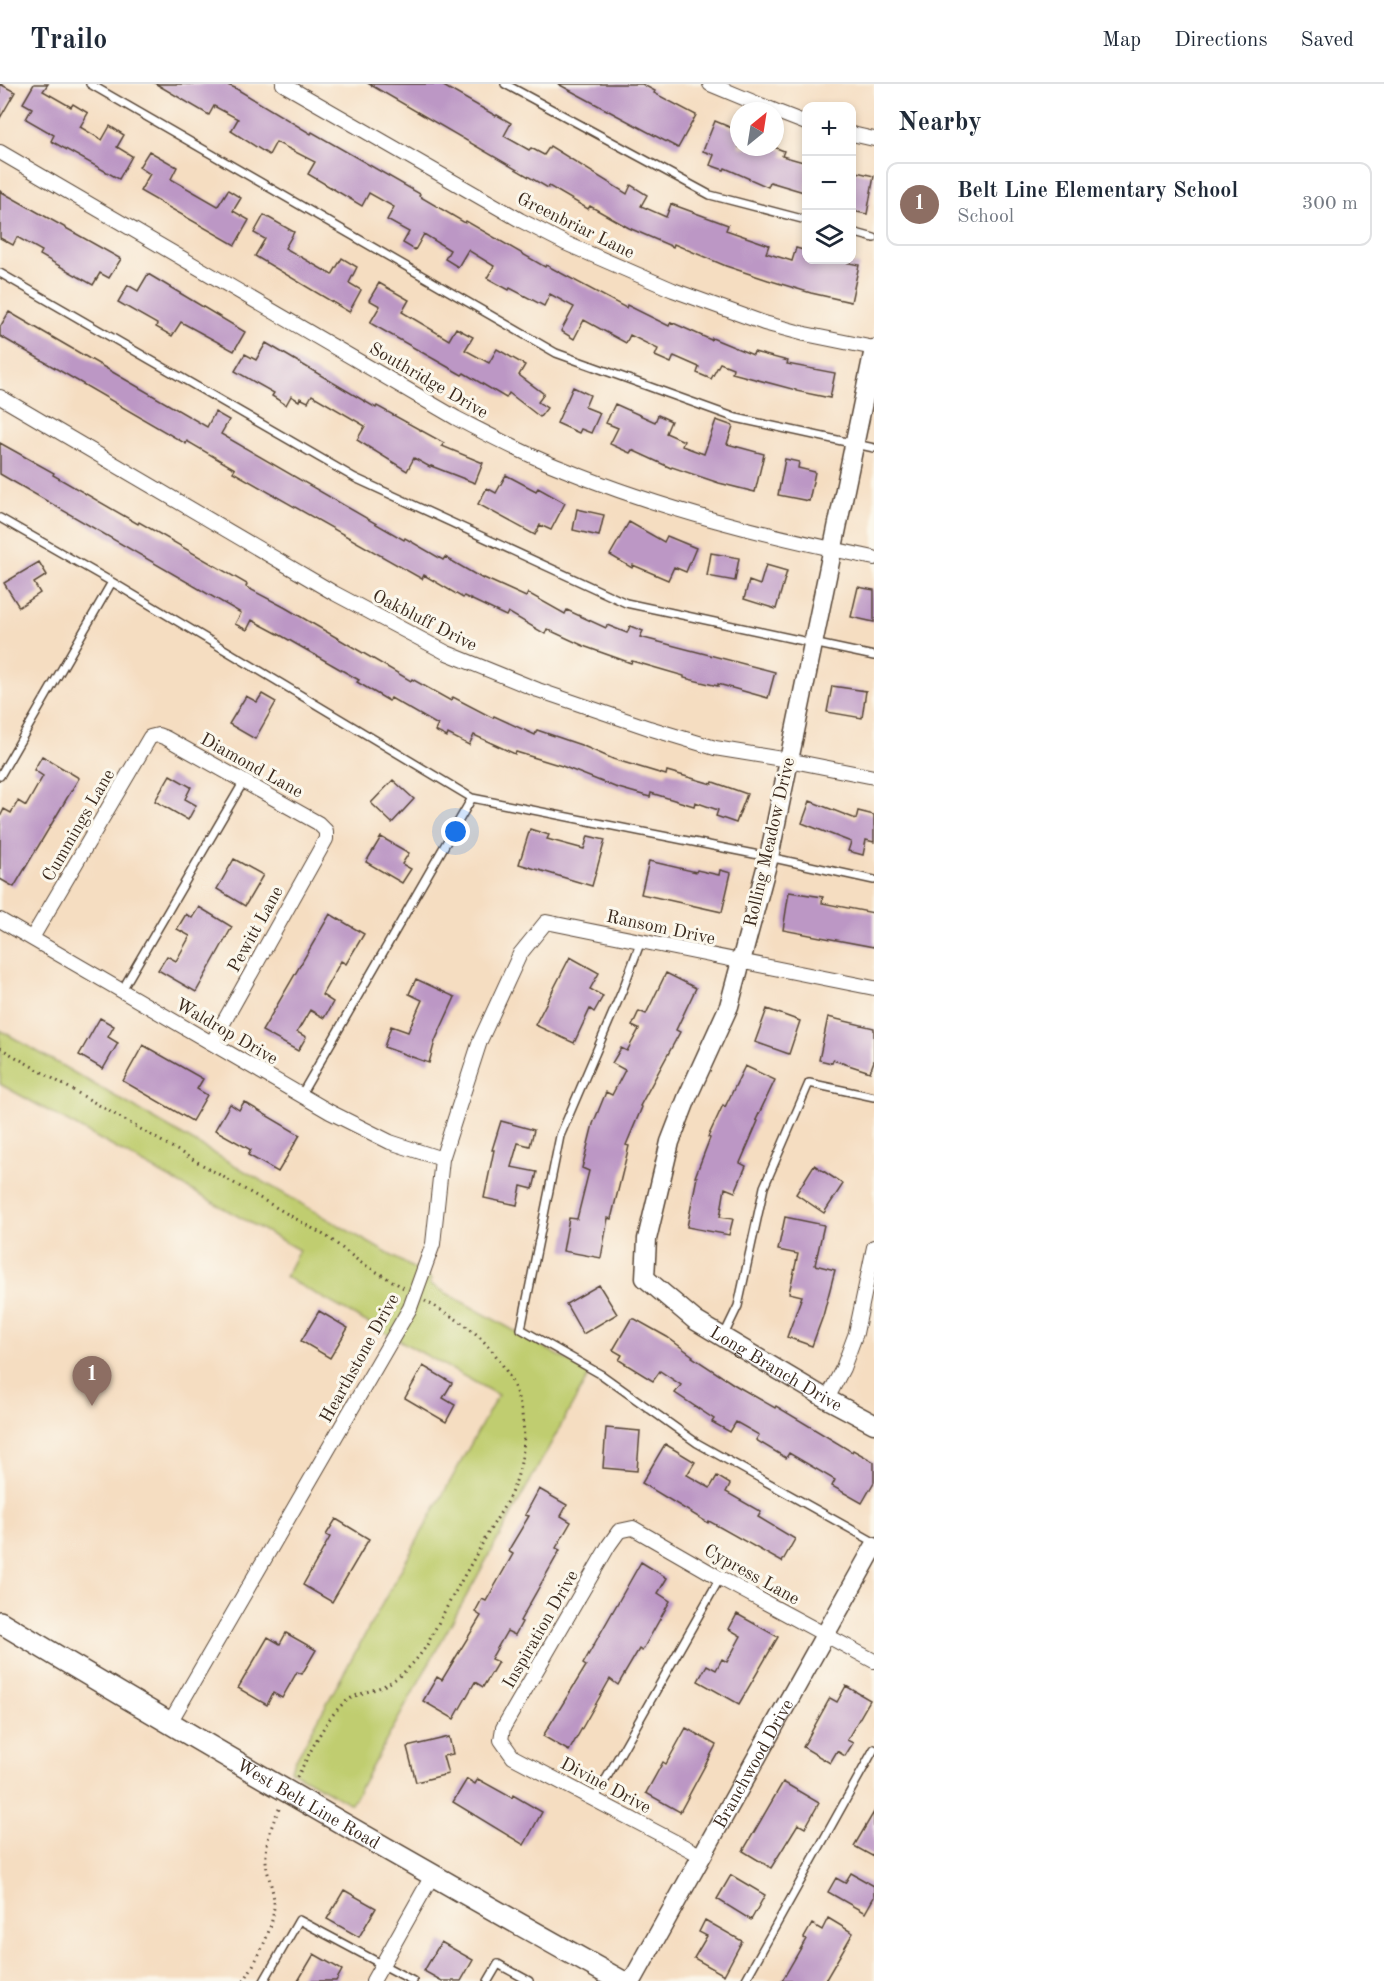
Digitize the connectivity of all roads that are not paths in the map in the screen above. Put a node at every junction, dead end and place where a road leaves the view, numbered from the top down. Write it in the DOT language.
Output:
graph roads {
  1 [pos="90,84"];
  2 [pos="283,84"];
  3 [pos="505,84"];
  4 [pos="710,84"];
  5 [pos="753,102"];
  6 [pos="784,114"];
  7 [pos="802,121"];
  8 [pos="856,135"];
  9 [pos="874,139"];
  10 [pos="0,152"];
  11 [pos="802,219"];
  12 [pos="856,233"];
  13 [pos="874,238"];
  14 [pos="0,273"];
  15 [pos="874,348"];
  16 [pos="0,397"];
  17 [pos="854,444"];
  18 [pos="874,448"];
  19 [pos="0,518"];
  20 [pos="832,549"];
  21 [pos="874,558"];
  22 [pos="112,582"];
  23 [pos="812,643"];
  24 [pos="874,656"];
  25 [pos="158,735"];
  26 [pos="788,760"];
  27 [pos="0,776"];
  28 [pos="874,777"];
  29 [pos="244,781"];
  30 [pos="472,798"];
  31 [pos="326,831"];
  32 [pos="769,857"];
  33 [pos="874,880"];
  34 [pos="0,920"];
  35 [pos="546,922"];
  36 [pos="32,938"];
  37 [pos="641,941"];
  38 [pos="741,962"];
  39 [pos="874,988"];
  40 [pos="122,990"];
  41 [pos="212,1043"];
  42 [pos="301,1095"];
  43 [pos="874,1097"];
  44 [pos="442,1159"];
  45 [pos="874,1247"];
  46 [pos="682,1308"];
  47 [pos="723,1337"];
  48 [pos="827,1399"];
  49 [pos="874,1424"];
  50 [pos="615,1538"];
  51 [pos="874,1542"];
  52 [pos="874,1547"];
  53 [pos="720,1578"];
  54 [pos="0,1622"];
  55 [pos="825,1634"];
  56 [pos="874,1661"];
  57 [pos="170,1724"];
  58 [pos="501,1740"];
  59 [pos="874,1749"];
  60 [pos="594,1800"];
  61 [pos="702,1856"];
  62 [pos="432,1876"];
  63 [pos="383,1964"];
  64 [pos="264,1981"];
  65 [pos="373,1981"];
  66 [pos="413,1981"];
  67 [pos="489,1981"];
  68 [pos="528,1981"];
  69 [pos="621,1981"];
  70 [pos="632,1981"];
  71 [pos="745,1981"];
  1 -- 17 [label="lane"];
  2 -- 15 [label="street, Greenbriar Lane"];
  3 -- 11 [label="lane"];
  4 -- 5 [label="street"];
  6 -- 7 [label="street"];
  8 -- 9 [label="street"];
  10 -- 20 [label="street, Southridge Drive"];
  12 -- 13 [label="lane"];
  14 -- 23 [label="lane"];
  15 -- 17 [label="street, Rolling Meadow Drive"];
  16 -- 26 [label="street, Oakbluff Drive"];
  17 -- 18 [label="lane"];
  17 -- 20 [label="street, Rolling Meadow Drive"];
  19 -- 22 [label="lane"];
  20 -- 21 [label="street, Southridge Drive"];
  20 -- 23 [label="street, Rolling Meadow Drive"];
  22 -- 27 [label="lane"];
  22 -- 30 [label="lane"];
  23 -- 24 [label="lane"];
  23 -- 26 [label="street, Rolling Meadow Drive"];
  25 -- 29 [label="street, Diamond Lane"];
  25 -- 36 [label="street, Cummings Lane"];
  26 -- 28 [label="street, Oakbluff Drive"];
  26 -- 32 [label="street, Rolling Meadow Drive"];
  29 -- 31 [label="street, Diamond Lane"];
  29 -- 40 [label="lane"];
  30 -- 32 [label="lane"];
  30 -- 42 [label="lane"];
  31 -- 41 [label="street, Pewitt Lane"];
  32 -- 33 [label="lane"];
  32 -- 38 [label="street, Rolling Meadow Drive"];
  34 -- 36 [label="street, Waldrop Drive"];
  35 -- 37 [label="street, Ransom Drive"];
  35 -- 44 [label="street, Hearthstone Drive"];
  36 -- 40 [label="street, Waldrop Drive"];
  37 -- 38 [label="street, Ransom Drive"];
  37 -- 51 [label="lane"];
  38 -- 39 [label="street, Ransom Drive"];
  38 -- 46 [label="street, Rolling Meadow Drive"];
  40 -- 41 [label="street, Waldrop Drive"];
  41 -- 42 [label="street, Waldrop Drive"];
  42 -- 44 [label="street, Waldrop Drive"];
  43 -- 47 [label="lane"];
  44 -- 57 [label="street, Hearthstone Drive"];
  45 -- 48 [label="street"];
  46 -- 47 [label="street, Long Branch Drive"];
  47 -- 48 [label="street, Long Branch Drive"];
  48 -- 49 [label="street, Long Branch Drive"];
  50 -- 53 [label="street, Cypress Lane"];
  50 -- 58 [label="street, Inspiration Drive"];
  52 -- 55 [label="street, Branchwood Drive"];
  53 -- 55 [label="street, Cypress Lane"];
  53 -- 60 [label="lane"];
  54 -- 57 [label="main road, West Belt Line Road"];
  55 -- 56 [label="street, Cypress Lane"];
  55 -- 61 [label="street, Branchwood Drive"];
  57 -- 62 [label="main road, West Belt Line Road"];
  58 -- 60 [label="street, Divine Drive"];
  59 -- 71 [label="lane"];
  60 -- 61 [label="street, Divine Drive"];
  61 -- 70 [label="street, Branchwood Drive"];
  62 -- 63 [label="street"];
  62 -- 69 [label="main road, West Belt Line Road"];
  63 -- 64 [label="lane"];
  63 -- 65 [label="street"];
  63 -- 66 [label="lane"];
  67 -- 68 [label="lane"];
}
